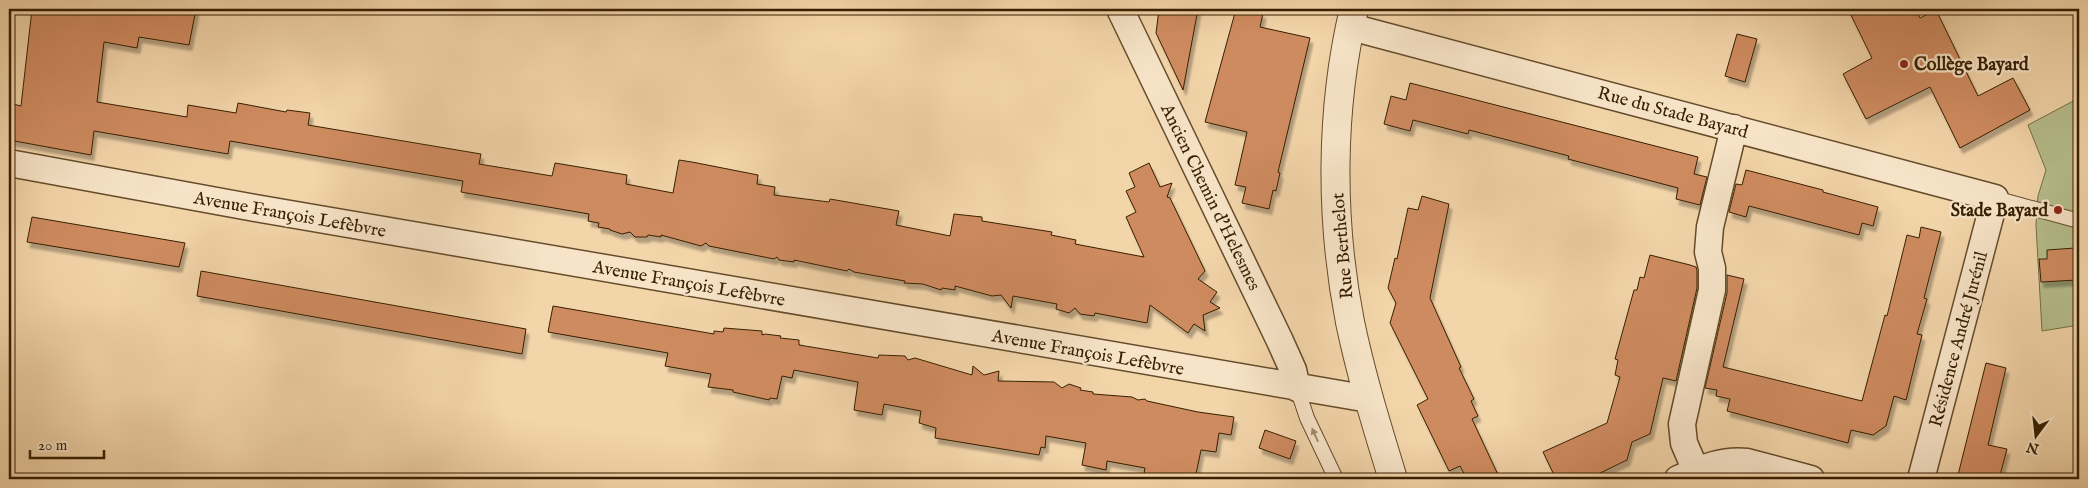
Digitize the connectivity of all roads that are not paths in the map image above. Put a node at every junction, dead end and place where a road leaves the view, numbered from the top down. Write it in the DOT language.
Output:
graph roads {
  1 [pos="1120,9"];
  2 [pos="1353,18"];
  3 [pos="1734,128"];
  4 [pos="9,163"];
  5 [pos="1995,198"];
  6 [pos="2079,221"];
  7 [pos="1297,388"];
  8 [pos="1369,399"];
  9 [pos="1687,475"];
  10 [pos="1336,479"];
  11 [pos="1393,479"];
  12 [pos="1811,479"];
  13 [pos="1921,479"];
  1 -- 7 [label="street, Ancien Chemin d'Helesmes"];
  2 -- 3 [label="street, Rue du Stade Bayard"];
  2 -- 8 [label="street, Rue Berthelot"];
  3 -- 5 [label="street, Rue du Stade Bayard"];
  3 -- 9 [label="street"];
  4 -- 7 [label="street, Avenue François Lefèbvre"];
  5 -- 6 [label="lane"];
  5 -- 13 [label="street, Résidence André Jurénil"];
  7 -- 8 [label="street, Avenue François Lefèbvre"];
  10 -- 7 [label="lane, one-way"];
  8 -- 11 [label="street, Rue Berthelot"];
  9 -- 12 [label="street"];
}
